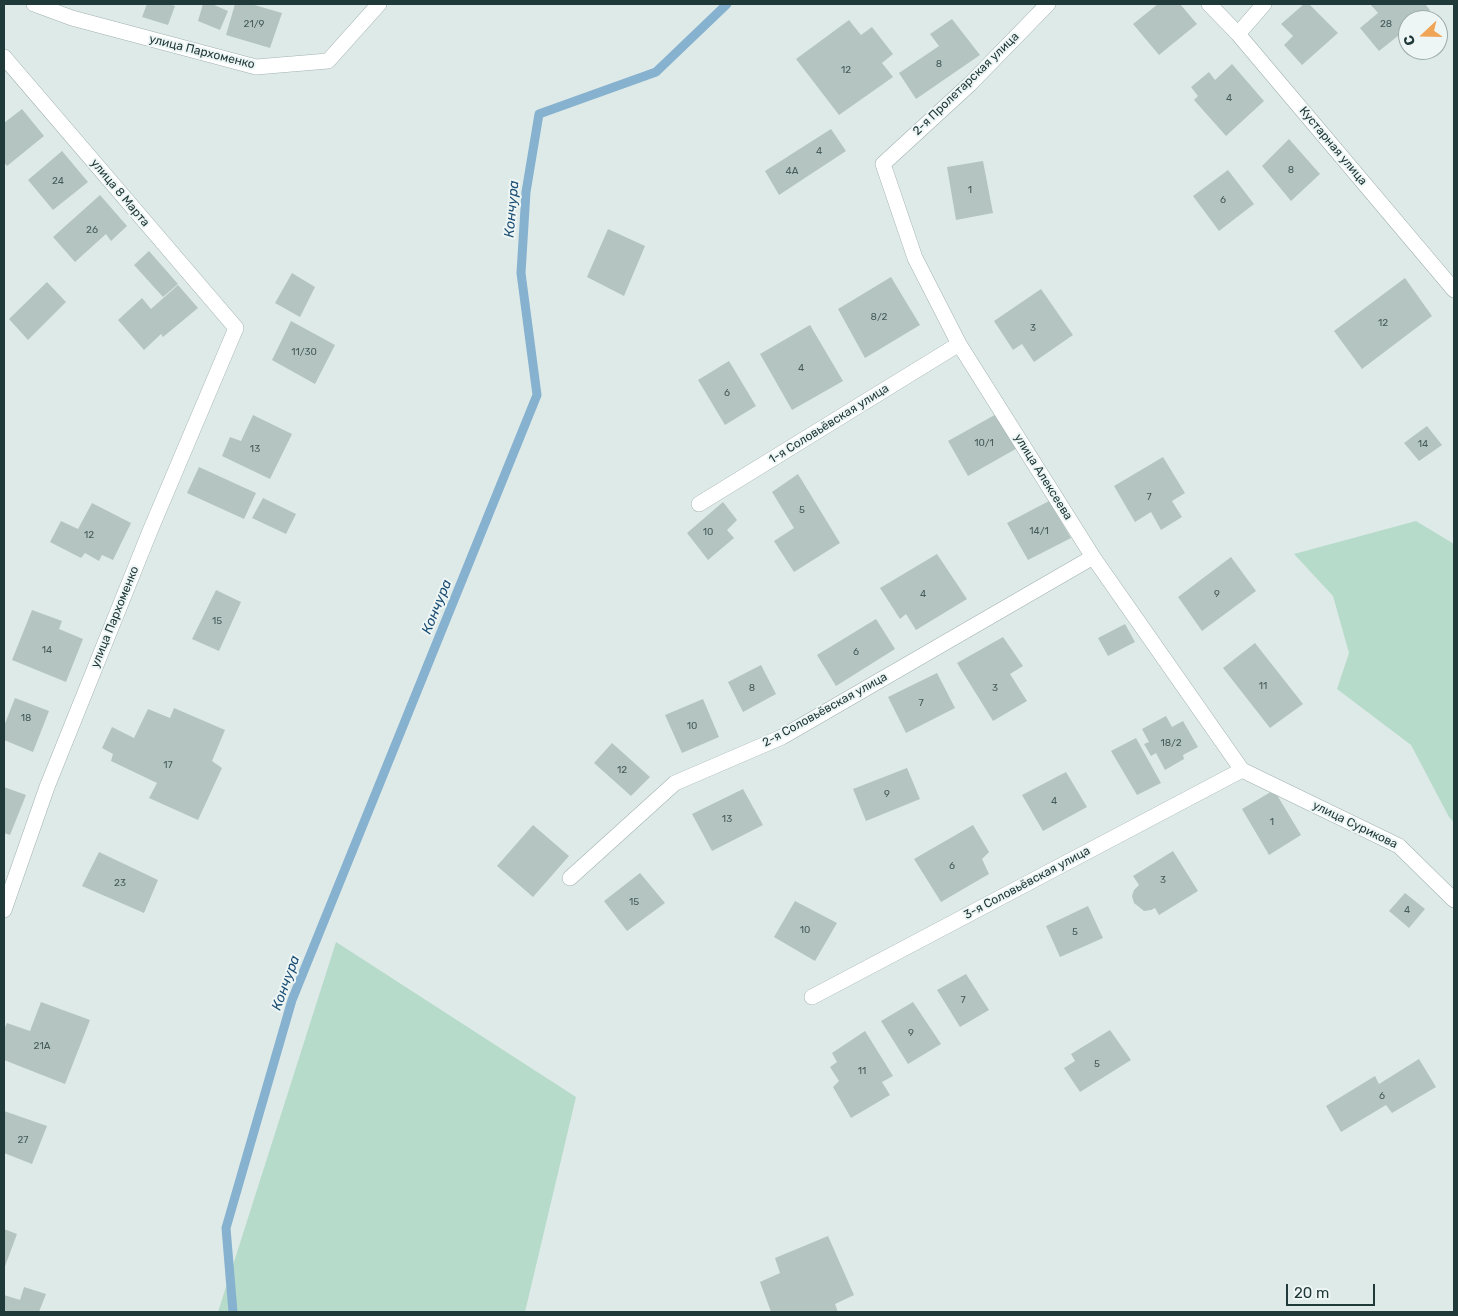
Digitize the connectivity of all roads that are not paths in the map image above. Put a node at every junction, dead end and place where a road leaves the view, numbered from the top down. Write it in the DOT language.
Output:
graph roads {
  1 [pos="34,4"];
  2 [pos="379,4"];
  3 [pos="1048,4"];
  4 [pos="1209,4"];
  5 [pos="1264,4"];
  6 [pos="1238,34"];
  7 [pos="4,57"];
  8 [pos="883,164"];
  9 [pos="1454,290"];
  10 [pos="236,328"];
  11 [pos="959,344"];
  12 [pos="699,504"];
  13 [pos="1093,556"];
  14 [pos="1242,770"];
  15 [pos="570,878"];
  16 [pos="1454,900"];
  17 [pos="4,910"];
  18 [pos="812,997"];
  1 -- 2 [label="street, улица Пархоменко"];
  3 -- 8 [label="street, 2-я Пролетарская улица"];
  4 -- 6 [label="street, Кустарная улица"];
  5 -- 6 [label="street"];
  6 -- 9 [label="street, Кустарная улица"];
  7 -- 10 [label="street, улица 8 Марта"];
  8 -- 11 [label="street, улица Алексеева"];
  10 -- 17 [label="street, улица Пархоменко"];
  11 -- 12 [label="street, 1-я Соловьёвская улица"];
  11 -- 13 [label="street, улица Алексеева"];
  13 -- 14 [label="street, улица Алексеева"];
  13 -- 15 [label="street, 2-я Соловьёвская улица"];
  14 -- 16 [label="street, улица Сурикова"];
  14 -- 18 [label="street, 3-я Соловьёвская улица"];
}
